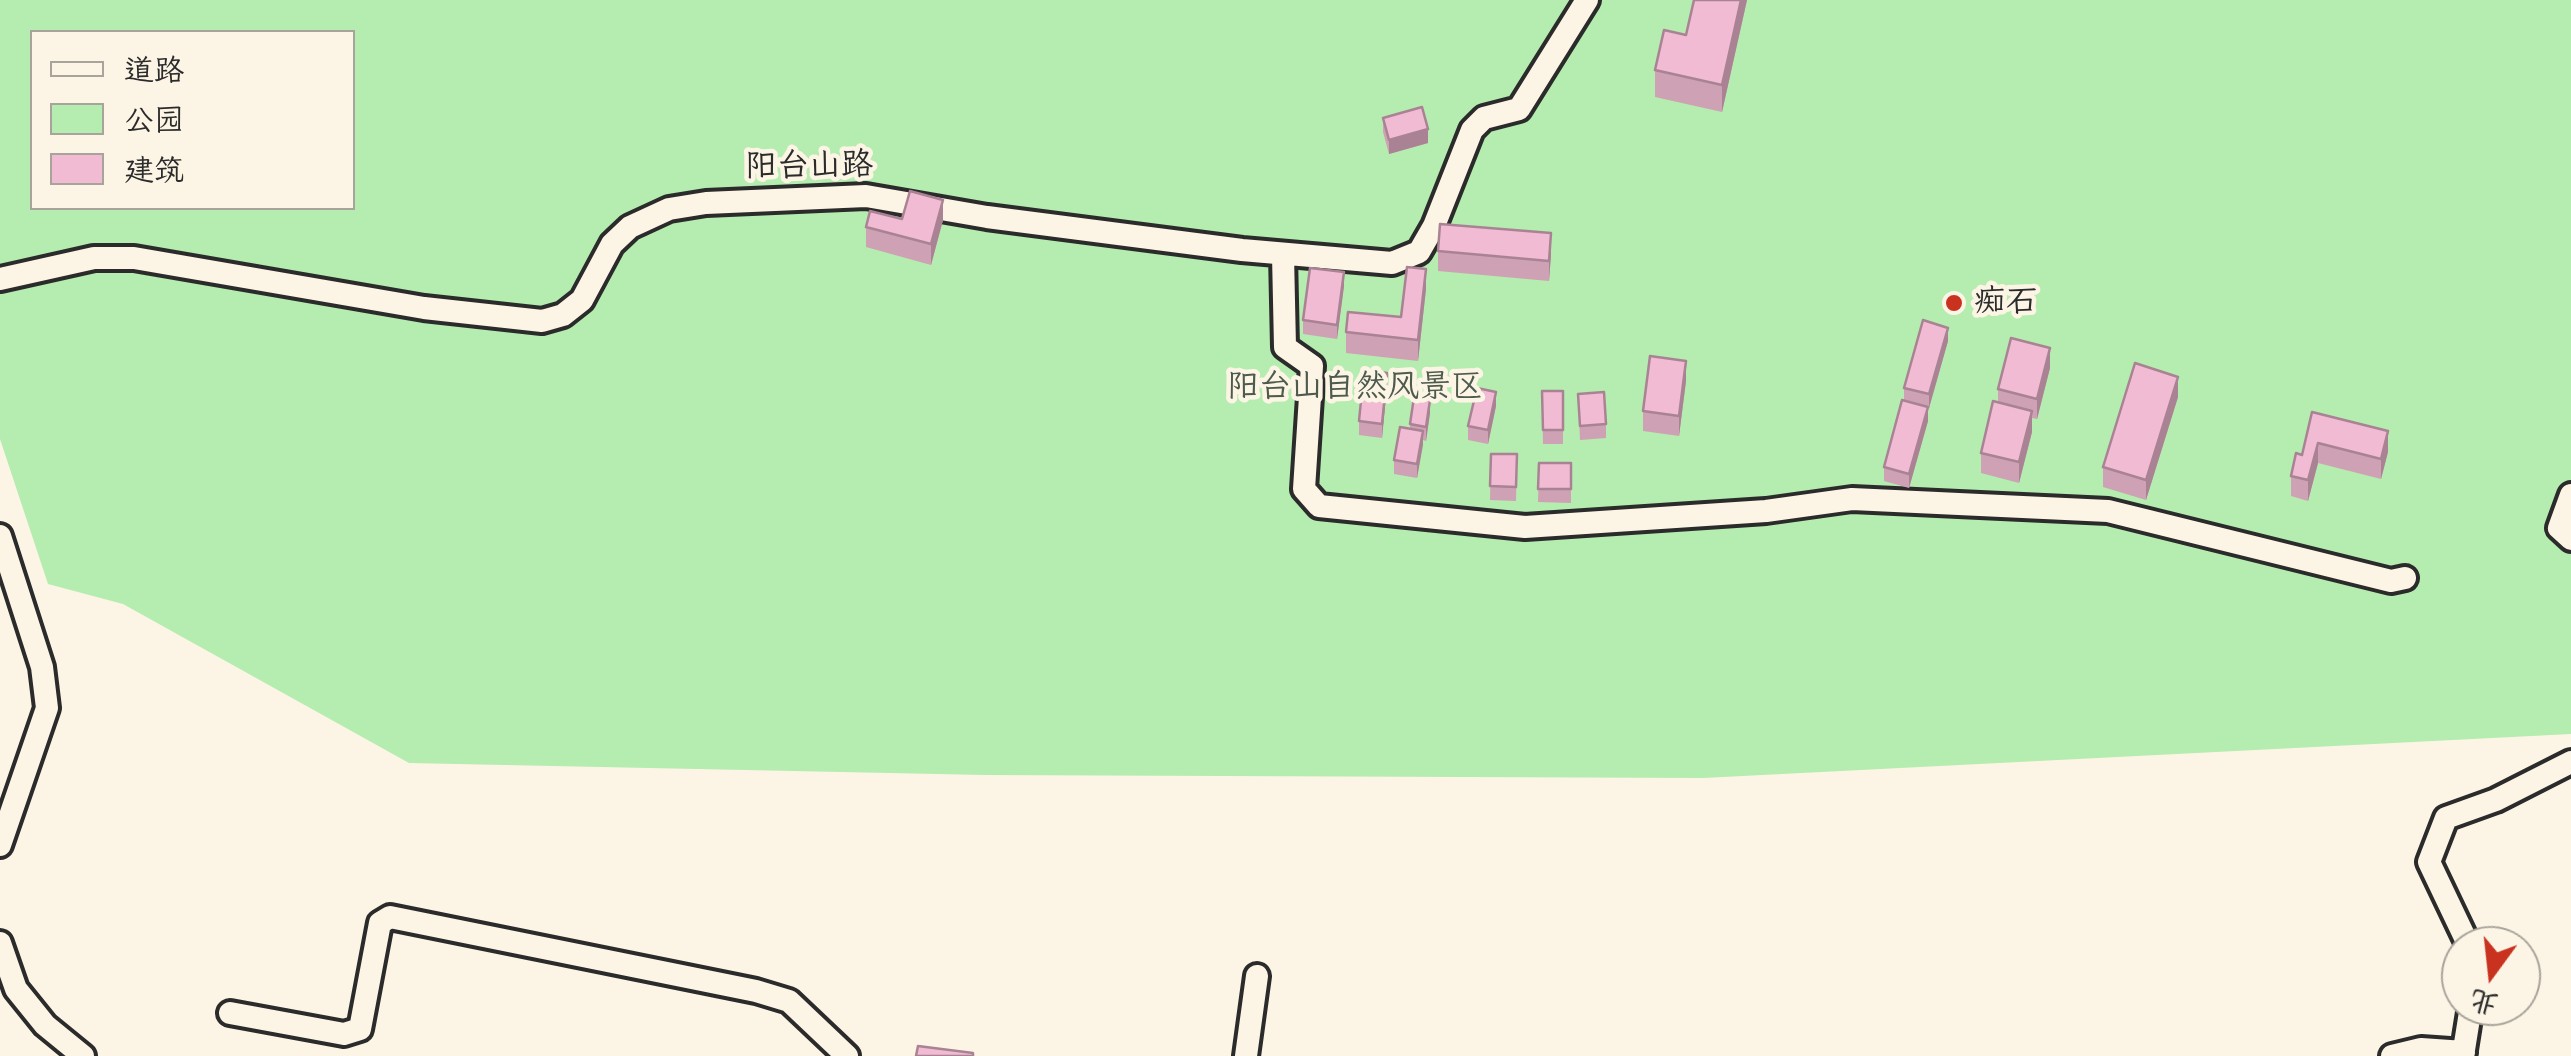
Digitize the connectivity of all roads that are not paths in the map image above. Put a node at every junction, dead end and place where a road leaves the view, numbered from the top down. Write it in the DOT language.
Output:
graph roads {
  1 [pos="1587,0"];
  2 [pos="1283,255"];
  3 [pos="0,279"];
  4 [pos="2571,495"];
  5 [pos="2565,533"];
  6 [pos="0,536"];
  7 [pos="2404,578"];
  8 [pos="2571,762"];
  9 [pos="0,844"];
  10 [pos="2460,926"];
  11 [pos="0,943"];
  12 [pos="1257,976"];
  13 [pos="230,1013"];
  14 [pos="2468,1026"];
  15 [pos="2463,1054"];
  16 [pos="83,1056"];
  17 [pos="847,1056"];
  18 [pos="1246,1056"];
  19 [pos="2392,1056"];
  1 -- 2 [label="street, 阳台山路"];
  2 -- 3 [label="street, 阳台山路"];
  2 -- 7 [label="street"];
  4 -- 5 [label="street"];
  6 -- 9 [label="street"];
  8 -- 10 [label="street"];
  11 -- 16 [label="street"];
  12 -- 18 [label="street"];
  13 -- 17 [label="street"];
  14 -- 15 [label="street"];
  15 -- 19 [label="street"];
}
